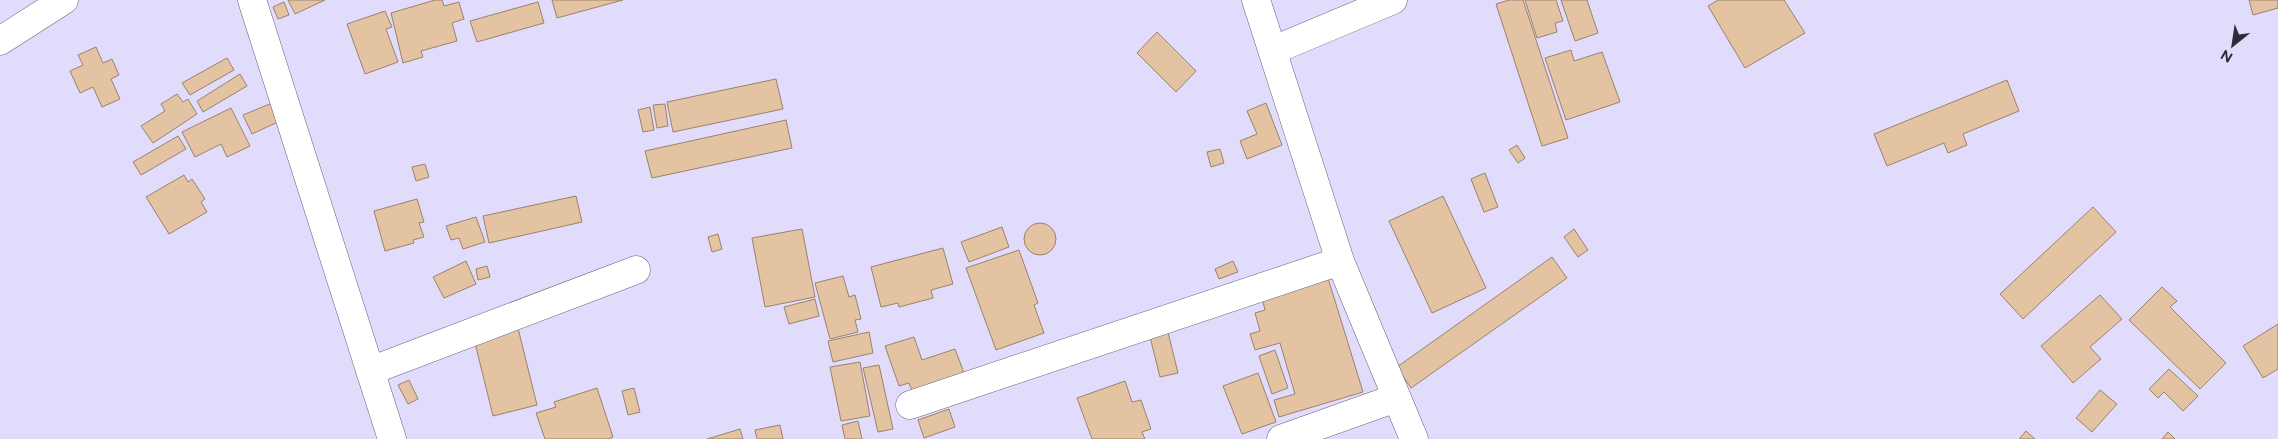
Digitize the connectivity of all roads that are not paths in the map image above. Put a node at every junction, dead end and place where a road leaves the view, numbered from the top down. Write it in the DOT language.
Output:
graph roads {
  1 [pos="64,0"];
  2 [pos="252,0"];
  3 [pos="1256,0"];
  4 [pos="1393,0"];
  5 [pos="0,41"];
  6 [pos="1274,50"];
  7 [pos="1340,261"];
  8 [pos="636,270"];
  9 [pos="370,371"];
  10 [pos="1396,398"];
  11 [pos="910,405"];
  12 [pos="392,439"];
  13 [pos="1281,439"];
  14 [pos="1414,439"];
  1 -- 5 [label="street"];
  2 -- 9 [label="street"];
  3 -- 6 [label="street"];
  4 -- 6 [label="street"];
  6 -- 7 [label="street"];
  7 -- 10 [label="street"];
  7 -- 11 [label="street"];
  8 -- 9 [label="street"];
  9 -- 12 [label="street"];
  10 -- 13 [label="street"];
  10 -- 14 [label="street"];
}
